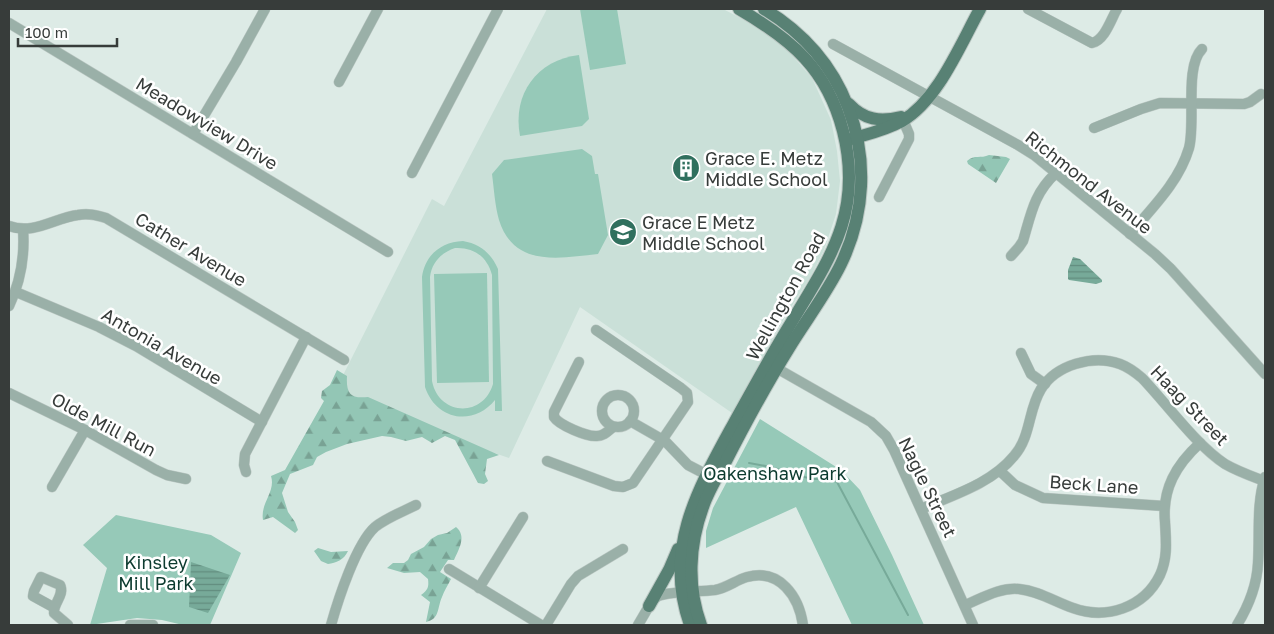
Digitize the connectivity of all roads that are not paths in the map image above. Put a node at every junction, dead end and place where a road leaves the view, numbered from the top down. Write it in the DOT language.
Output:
graph roads {
  1 [pos="265,9"];
  2 [pos="378,9"];
  3 [pos="498,9"];
  4 [pos="739,9"];
  5 [pos="980,9"];
  6 [pos="1028,9"];
  7 [pos="1052,9"];
  8 [pos="1117,9"];
  9 [pos="772,11"];
  10 [pos="1047,19"];
  11 [pos="9,23"];
  12 [pos="833,44"];
  13 [pos="1202,50"];
  14 [pos="339,82"];
  15 [pos="1261,94"];
  16 [pos="930,97"];
  17 [pos="845,100"];
  18 [pos="1192,103"];
  19 [pos="907,118"];
  20 [pos="1094,128"];
  21 [pos="193,134"];
  22 [pos="852,139"];
  23 [pos="412,173"];
  24 [pos="1056,173"];
  25 [pos="879,197"];
  26 [pos="9,226"];
  27 [pos="23,229"];
  28 [pos="1130,234"];
  29 [pos="388,252"];
  30 [pos="1011,256"];
  31 [pos="16,292"];
  32 [pos="9,306"];
  33 [pos="596,330"];
  34 [pos="306,337"];
  35 [pos="1021,353"];
  36 [pos="344,360"];
  37 [pos="579,362"];
  38 [pos="772,366"];
  39 [pos="1265,374"];
  40 [pos="1045,384"];
  41 [pos="9,393"];
  42 [pos="630,421"];
  43 [pos="262,422"];
  44 [pos="614,427"];
  45 [pos="85,430"];
  46 [pos="662,440"];
  47 [pos="1200,443"];
  48 [pos="547,461"];
  49 [pos="1000,471"];
  50 [pos="246,472"];
  51 [pos="711,477"];
  52 [pos="1265,479"];
  53 [pos="186,480"];
  54 [pos="52,486"];
  55 [pos="416,504"];
  56 [pos="1164,506"];
  57 [pos="921,509"];
  58 [pos="523,517"];
  59 [pos="685,533"];
  60 [pos="1262,544"];
  61 [pos="623,548"];
  62 [pos="449,569"];
  63 [pos="479,588"];
  64 [pos="687,593"];
  65 [pos="965,605"];
  66 [pos="649,606"];
  67 [pos="54,607"];
  68 [pos="68,625"];
  69 [pos="130,625"];
  70 [pos="152,625"];
  71 [pos="331,625"];
  72 [pos="541,625"];
  73 [pos="546,625"];
  74 [pos="638,625"];
  75 [pos="690,625"];
  76 [pos="701,625"];
  77 [pos="803,625"];
  78 [pos="973,625"];
  79 [pos="1237,625"];
  1 -- 21 [label="street"];
  2 -- 14 [label="street"];
  3 -- 23 [label="street"];
  4 -- 22 [label="main road, Wellington Road"];
  5 -- 16 [label="main road"];
  6 -- 10 [label="street"];
  7 -- 10 [label="street"];
  8 -- 10 [label="street"];
  9 -- 17 [label="main road, Wellington Road"];
  11 -- 21 [label="street, Meadowview Drive"];
  12 -- 16 [label="street, Richmond Avenue"];
  13 -- 18 [label="street"];
  15 -- 18 [label="street"];
  16 -- 19 [label="main road"];
  16 -- 24 [label="street, Richmond Avenue"];
  17 -- 19 [label="main road"];
  17 -- 22 [label="main road, Wellington Road"];
  18 -- 20 [label="street"];
  18 -- 28 [label="street"];
  19 -- 22 [label="main road"];
  19 -- 25 [label="street"];
  21 -- 29 [label="street, Meadowview Drive"];
  22 -- 38 [label="main road, Wellington Road"];
  24 -- 28 [label="street, Richmond Avenue"];
  24 -- 30 [label="street"];
  26 -- 27 [label="street, Cather Avenue"];
  27 -- 31 [label="street"];
  27 -- 34 [label="street, Cather Avenue"];
  28 -- 39 [label="street, Richmond Avenue"];
  31 -- 32 [label="street"];
  31 -- 43 [label="street, Antonia Avenue"];
  33 -- 46 [label="street"];
  34 -- 36 [label="street, Cather Avenue"];
  34 -- 43 [label="street"];
  35 -- 40 [label="street"];
  37 -- 44 [label="street"];
  38 -- 51 [label="main road, Wellington Road"];
  38 -- 57 [label="street, Nagle Street"];
  40 -- 47 [label="street, Haag Street"];
  40 -- 49 [label="street, Haag Street"];
  41 -- 45 [label="street, Olde Mill Run"];
  42 -- 44 [label="street"];
  42 -- 44 [label="street"];
  42 -- 46 [label="street"];
  43 -- 50 [label="street"];
  45 -- 53 [label="street, Olde Mill Run"];
  45 -- 54 [label="street"];
  46 -- 48 [label="street"];
  46 -- 51 [label="street"];
  47 -- 52 [label="street, Haag Street"];
  47 -- 56 [label="street"];
  49 -- 56 [label="street, Beck Lane"];
  49 -- 57 [label="street, Haag Street"];
  51 -- 59 [label="main road, Wellington Road"];
  51 -- 64 [label="main road, Wellington Road"];
  52 -- 60 [label="street"];
  55 -- 71 [label="street"];
  56 -- 65 [label="street"];
  57 -- 65 [label="street, Nagle Street"];
  58 -- 63 [label="street"];
  59 -- 64 [label="main road, Wellington Road"];
  59 -- 66 [label="main road"];
  60 -- 79 [label="street"];
  61 -- 73 [label="street"];
  62 -- 63 [label="street"];
  63 -- 72 [label="street"];
  64 -- 66 [label="street"];
  64 -- 75 [label="main road, Wellington Road"];
  64 -- 76 [label="main road, Wellington Road"];
  64 -- 77 [label="street"];
  65 -- 78 [label="street, Nagle Street"];
  66 -- 74 [label="street"];
  67 -- 68 [label="street"];
  69 -- 70 [label="street"];
}
